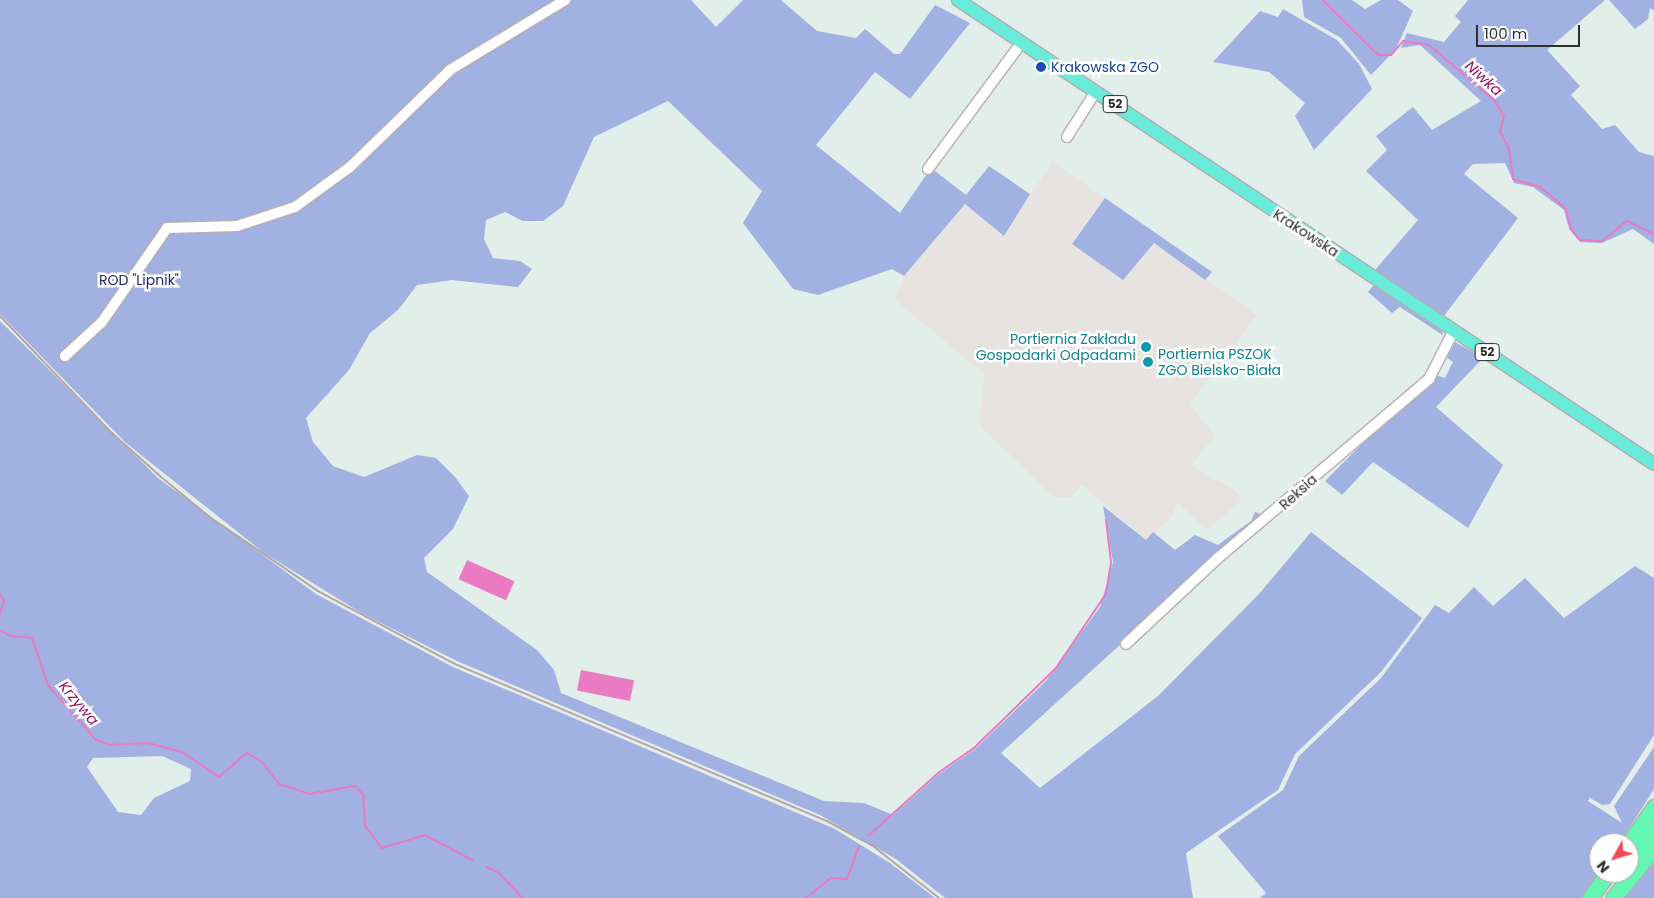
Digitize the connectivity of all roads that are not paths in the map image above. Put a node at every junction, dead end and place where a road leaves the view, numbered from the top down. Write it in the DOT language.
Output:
graph roads {
  1 [pos="565,0"];
  2 [pos="958,0"];
  3 [pos="1022,42"];
  4 [pos="1096,91"];
  5 [pos="1067,137"];
  6 [pos="928,169"];
  7 [pos="1454,330"];
  8 [pos="65,356"];
  9 [pos="1654,464"];
  10 [pos="1126,644"];
  11 [pos="1654,800"];
  12 [pos="1654,807"];
  13 [pos="1647,828"];
  14 [pos="1639,844"];
  15 [pos="1654,848"];
  16 [pos="1601,883"];
  17 [pos="1617,883"];
  18 [pos="1590,898"];
  19 [pos="1606,898"];
  20 [pos="1613,898"];
  1 -- 8 [label="street"];
  2 -- 3 [label="main road, Krakowska / 52"];
  3 -- 4 [label="main road, Krakowska / 52"];
  3 -- 6 [label="street"];
  4 -- 5 [label="street"];
  4 -- 7 [label="main road, Krakowska / 52"];
  7 -- 9 [label="main road, Krakowska / 52"];
  7 -- 10 [label="street, Reksia"];
  11 -- 13 [label="highway"];
  12 -- 13 [label="highway"];
  13 -- 14 [label="highway"];
  15 -- 20 [label="highway"];
  16 -- 18 [label="highway"];
  17 -- 19 [label="highway"];
}
